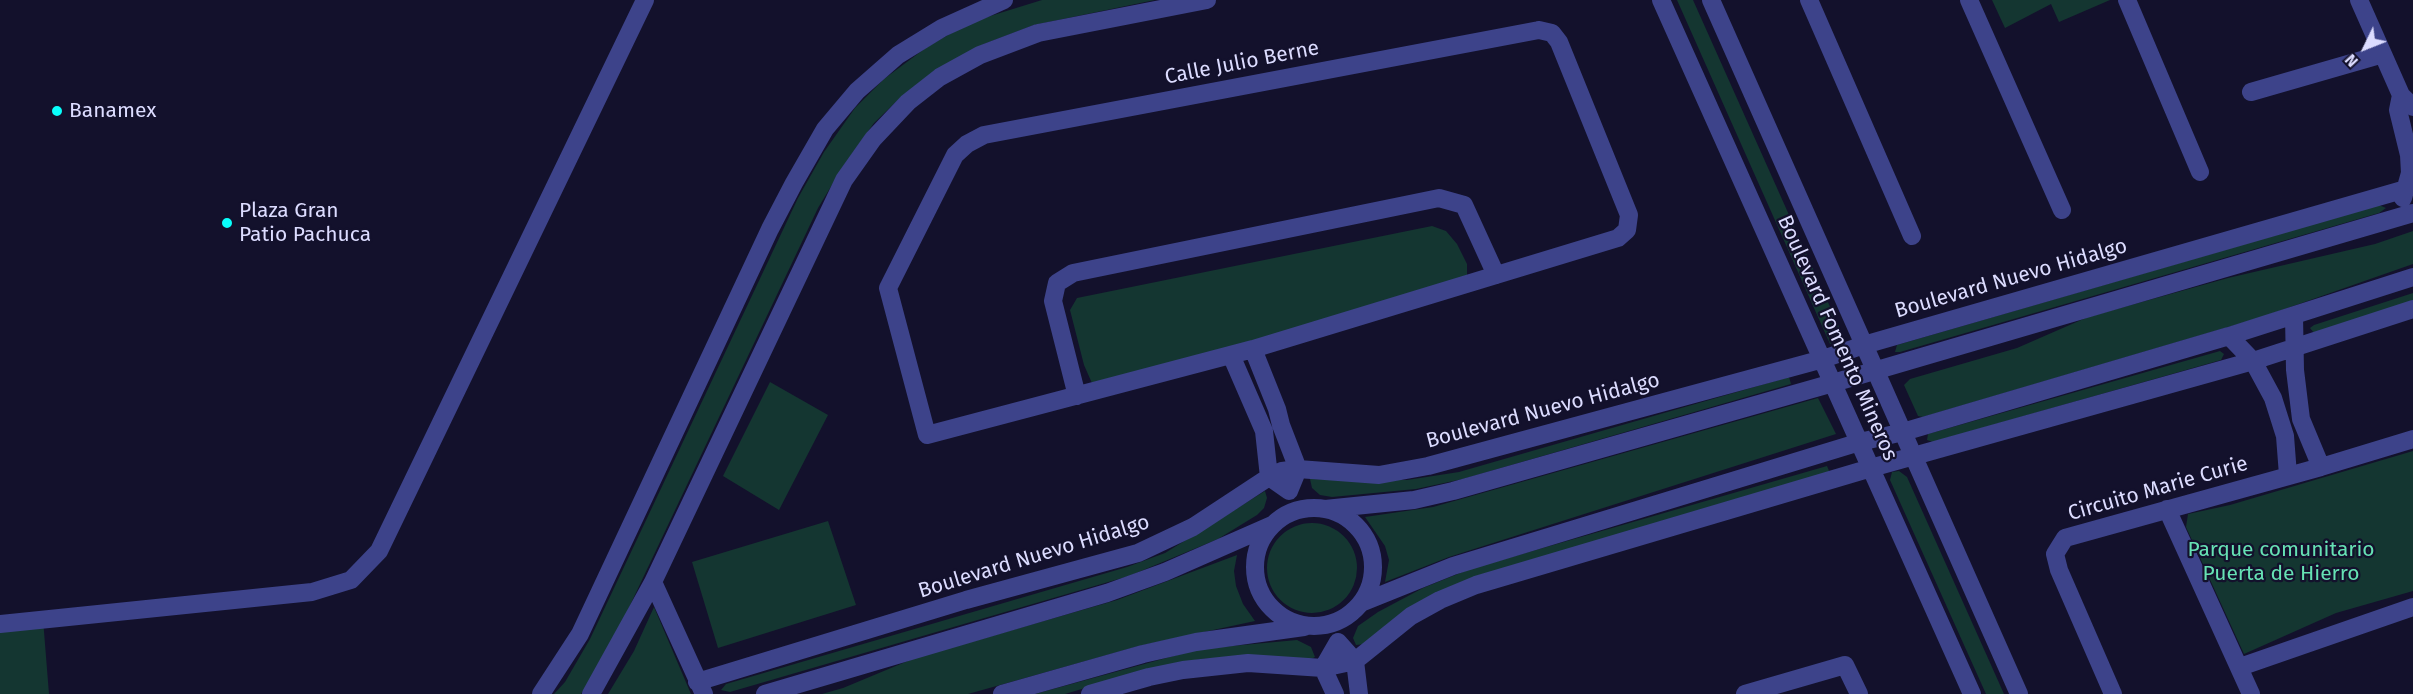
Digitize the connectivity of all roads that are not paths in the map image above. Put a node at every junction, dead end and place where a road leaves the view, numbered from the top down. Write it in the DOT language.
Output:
graph roads {
  1 [pos="645,0"];
  2 [pos="1004,0"];
  3 [pos="1207,0"];
  4 [pos="1661,0"];
  5 [pos="1711,0"];
  6 [pos="1809,0"];
  7 [pos="1969,0"];
  8 [pos="2127,0"];
  9 [pos="2359,0"];
  10 [pos="2383,54"];
  11 [pos="2251,92"];
  12 [pos="2407,101"];
  13 [pos="2200,172"];
  14 [pos="2409,188"];
  15 [pos="2062,210"];
  16 [pos="2413,213"];
  17 [pos="2391,220"];
  18 [pos="1912,237"];
  19 [pos="1496,275"];
  20 [pos="2413,277"];
  21 [pos="2413,309"];
  22 [pos="2294,315"];
  23 [pos="2229,336"];
  24 [pos="1864,345"];
  25 [pos="1253,349"];
  26 [pos="2294,349"];
  27 [pos="1232,355"];
  28 [pos="1822,359"];
  29 [pos="2253,361"];
  30 [pos="1875,369"];
  31 [pos="1833,383"];
  32 [pos="1077,396"];
  33 [pos="1272,428"];
  34 [pos="1903,432"];
  35 [pos="2413,439"];
  36 [pos="1860,442"];
  37 [pos="1913,456"];
  38 [pos="2321,467"];
  39 [pos="1871,468"];
  40 [pos="1298,469"];
  41 [pos="2288,475"];
  42 [pos="1269,477"];
  43 [pos="1289,491"];
  44 [pos="1325,509"];
  45 [pos="2167,509"];
  46 [pos="1297,511"];
  47 [pos="1272,525"];
  48 [pos="653,582"];
  49 [pos="1360,603"];
  50 [pos="2413,607"];
  51 [pos="1334,623"];
  52 [pos="0,624"];
  53 [pos="1311,626"];
  54 [pos="1338,642"];
  55 [pos="1355,661"];
  56 [pos="2241,667"];
  57 [pos="1323,668"];
  58 [pos="700,688"];
  59 [pos="541,694"];
  60 [pos="591,694"];
  61 [pos="765,694"];
  62 [pos="1002,694"];
  63 [pos="1090,694"];
  64 [pos="1335,694"];
  65 [pos="1359,694"];
  66 [pos="1745,694"];
  67 [pos="1859,694"];
  68 [pos="1972,694"];
  69 [pos="2019,694"];
  70 [pos="2113,694"];
  71 [pos="2251,694"];
  1 -- 52 [label="street"];
  2 -- 59 [label="street"];
  3 -- 48 [label="street"];
  4 -- 28 [label="street, Boulevard Fomento Mineros"];
  5 -- 24 [label="street, Boulevard Fomento Mineros"];
  6 -- 18 [label="street"];
  7 -- 15 [label="street"];
  8 -- 13 [label="street"];
  9 -- 10 [label="street"];
  10 -- 11 [label="street"];
  10 -- 12 [label="street"];
  12 -- 14 [label="street"];
  14 -- 17 [label="street"];
  14 -- 24 [label="street, Boulevard Nuevo Hidalgo"];
  16 -- 17 [label="street"];
  17 -- 30 [label="street"];
  19 -- 25 [label="street, Calle Julio Berne"];
  19 -- 32 [label="street"];
  19 -- 32 [label="street, Calle Julio Berne"];
  20 -- 22 [label="street"];
  21 -- 26 [label="street"];
  22 -- 23 [label="street"];
  22 -- 26 [label="street"];
  23 -- 29 [label="street"];
  23 -- 34 [label="street"];
  24 -- 28 [label="street, Boulevard Nuevo Hidalgo"];
  24 -- 30 [label="street, Boulevard Fomento Mineros"];
  25 -- 27 [label="street, Calle Julio Berne"];
  25 -- 33 [label="street"];
  26 -- 29 [label="street"];
  26 -- 38 [label="street"];
  27 -- 32 [label="street, Calle Julio Berne"];
  27 -- 33 [label="street"];
  28 -- 31 [label="street, Boulevard Fomento Mineros"];
  28 -- 40 [label="street, Boulevard Nuevo Hidalgo"];
  29 -- 37 [label="street"];
  29 -- 41 [label="street"];
  30 -- 31 [label="street"];
  30 -- 34 [label="street, Boulevard Fomento Mineros"];
  31 -- 36 [label="street, Boulevard Fomento Mineros"];
  31 -- 44 [label="street"];
  33 -- 40 [label="street"];
  33 -- 42 [label="street"];
  34 -- 36 [label="street"];
  34 -- 37 [label="street, Boulevard Fomento Mineros"];
  35 -- 38 [label="street, Circuito Marie Curie"];
  36 -- 39 [label="street, Boulevard Fomento Mineros"];
  36 -- 49 [label="street"];
  37 -- 39 [label="street"];
  37 -- 69 [label="street, Boulevard Fomento Mineros"];
  38 -- 41 [label="street, Circuito Marie Curie"];
  39 -- 55 [label="street"];
  39 -- 68 [label="street, Boulevard Fomento Mineros"];
  40 -- 42 [label="street, Boulevard Nuevo Hidalgo"];
  40 -- 43 [label="street"];
  41 -- 45 [label="street, Circuito Marie Curie"];
  42 -- 43 [label="street"];
  42 -- 58 [label="street, Boulevard Nuevo Hidalgo"];
  43 -- 46 [label="street"];
  44 -- 46 [label="street"];
  44 -- 49 [label="street"];
  45 -- 56 [label="street"];
  45 -- 70 [label="street, Circuito Marie Curie"];
  46 -- 47 [label="street"];
  47 -- 53 [label="street"];
  47 -- 61 [label="street"];
  48 -- 58 [label="street"];
  48 -- 60 [label="street"];
  49 -- 51 [label="street"];
  50 -- 56 [label="street"];
  51 -- 53 [label="street"];
  51 -- 54 [label="street"];
  53 -- 62 [label="street"];
  54 -- 55 [label="street"];
  54 -- 57 [label="street"];
  55 -- 57 [label="street"];
  55 -- 65 [label="street"];
  56 -- 71 [label="street"];
  57 -- 63 [label="street"];
  57 -- 64 [label="street"];
  66 -- 67 [label="street"];
}
